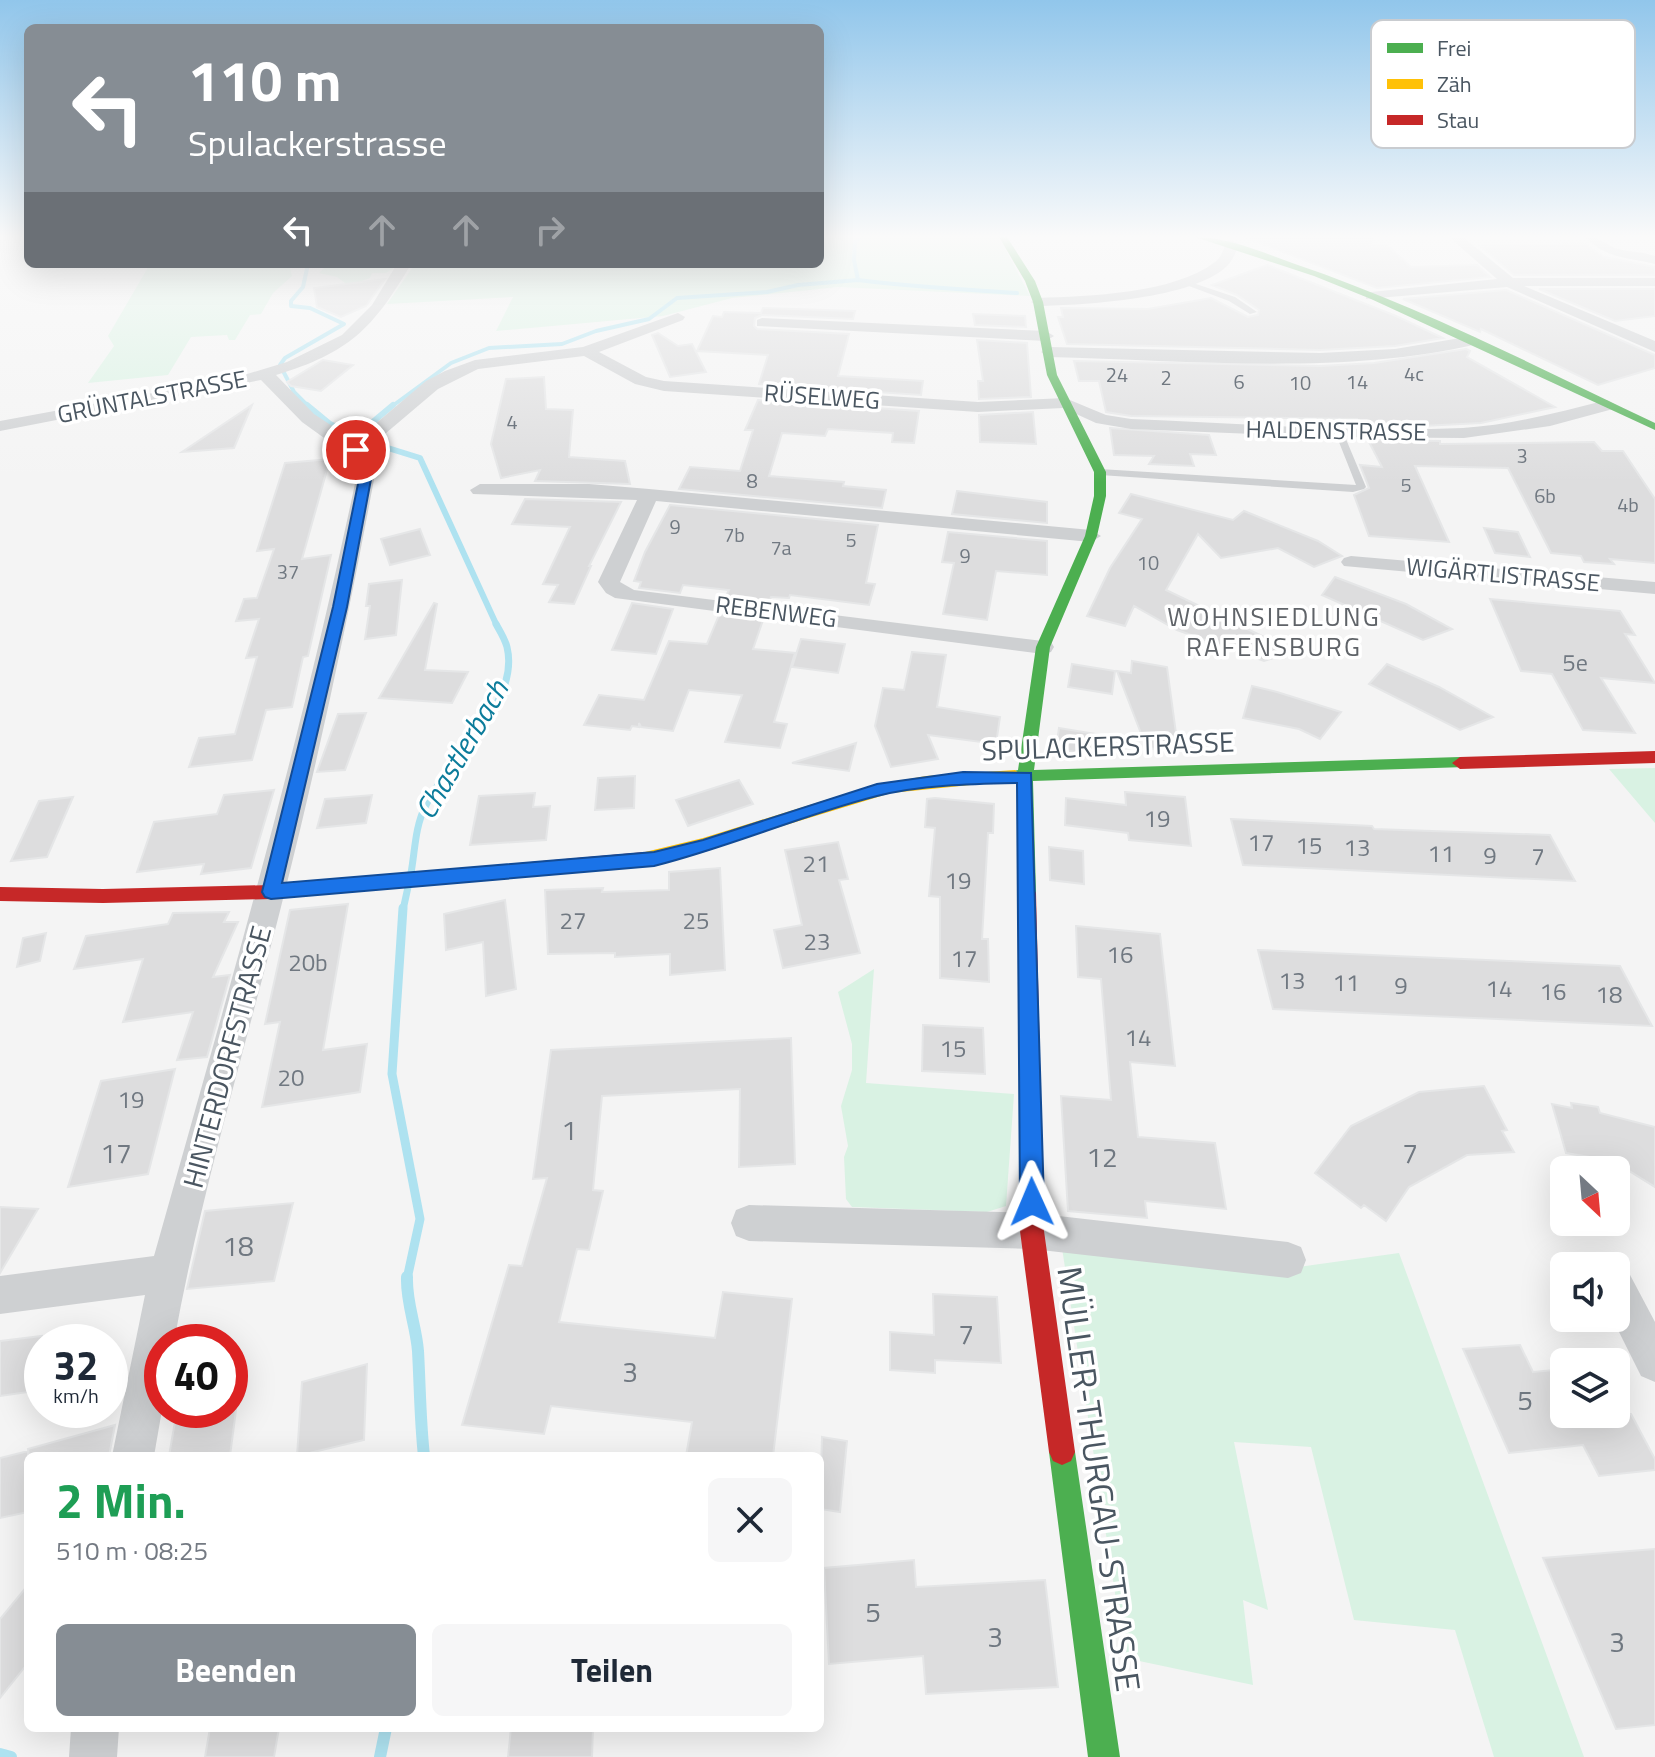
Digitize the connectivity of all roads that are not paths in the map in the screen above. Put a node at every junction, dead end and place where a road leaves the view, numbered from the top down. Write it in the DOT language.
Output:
graph roads {
  1 [pos="367,319"];
  2 [pos="673,319"];
  3 [pos="1042,319"];
  4 [pos="1423,319"];
  5 [pos="1589,319"];
  6 [pos="762,323"];
  7 [pos="1472,341"];
  8 [pos="1047,344"];
  9 [pos="1655,347"];
  10 [pos="586,351"];
  11 [pos="267,374"];
  12 [pos="1065,403"];
  13 [pos="1607,405"];
  14 [pos="0,426"];
  15 [pos="1655,427"];
  16 [pos="1339,432"];
  17 [pos="363,444"];
  18 [pos="1100,472"];
  19 [pos="480,490"];
  20 [pos="649,495"];
  21 [pos="1091,536"];
  22 [pos="1351,562"];
  23 [pos="1655,588"];
  24 [pos="1043,647"];
  25 [pos="1655,757"];
  26 [pos="1025,777"];
  27 [pos="271,892"];
  28 [pos="0,894"];
  29 [pos="749,1223"];
  30 [pos="1032,1231"];
  31 [pos="1288,1260"];
  32 [pos="168,1273"];
  33 [pos="0,1295"];
  34 [pos="1630,1313"];
  35 [pos="1655,1362"];
  36 [pos="134,1452"];
  37 [pos="95,1732"];
  38 [pos="93,1757"];
  39 [pos="1104,1757"];
  1 -- 11 [label="street, GRÜNTALSTRASSE"];
  2 -- 10 [label="street"];
  3 -- 8 [label="street"];
  4 -- 7 [label="street"];
  5 -- 9 [label="street"];
  6 -- 8 [label="street"];
  7 -- 8 [label="street"];
  7 -- 13 [label="street"];
  8 -- 12 [label="street"];
  10 -- 12 [label="street, RÜSELWEG"];
  10 -- 17 [label="street"];
  11 -- 14 [label="street, GRÜNTALSTRASSE"];
  11 -- 17 [label="street"];
  12 -- 16 [label="street, HALDENSTRASSE"];
  12 -- 18 [label="street"];
  13 -- 15 [label="street"];
  13 -- 16 [label="street, HALDENSTRASSE"];
  16 -- 18 [label="lane"];
  17 -- 27 [label="street, HINTERDORFSTRASSE"];
  18 -- 21 [label="street, MÜLLER-THURGAU-STRASSE"];
  19 -- 20 [label="street"];
  20 -- 21 [label="street"];
  20 -- 24 [label="street, REBENWEG"];
  21 -- 24 [label="street, MÜLLER-THURGAU-STRASSE"];
  22 -- 23 [label="street, WIGÄRTLISTRASSE"];
  24 -- 26 [label="street, MÜLLER-THURGAU-STRASSE"];
  25 -- 26 [label="street, SPULACKERSTRASSE"];
  26 -- 27 [label="street, SPULACKERSTRASSE"];
  26 -- 30 [label="street, MÜLLER-THURGAU-STRASSE"];
  27 -- 28 [label="street, SPULACKERSTRASSE"];
  27 -- 32 [label="street, HINTERDORFSTRASSE"];
  29 -- 30 [label="street"];
  30 -- 31 [label="street"];
  30 -- 39 [label="street, MÜLLER-THURGAU-STRASSE"];
  32 -- 33 [label="street"];
  32 -- 36 [label="street, HINTERDORFSTRASSE"];
  34 -- 35 [label="street"];
  37 -- 38 [label="street"];
}
